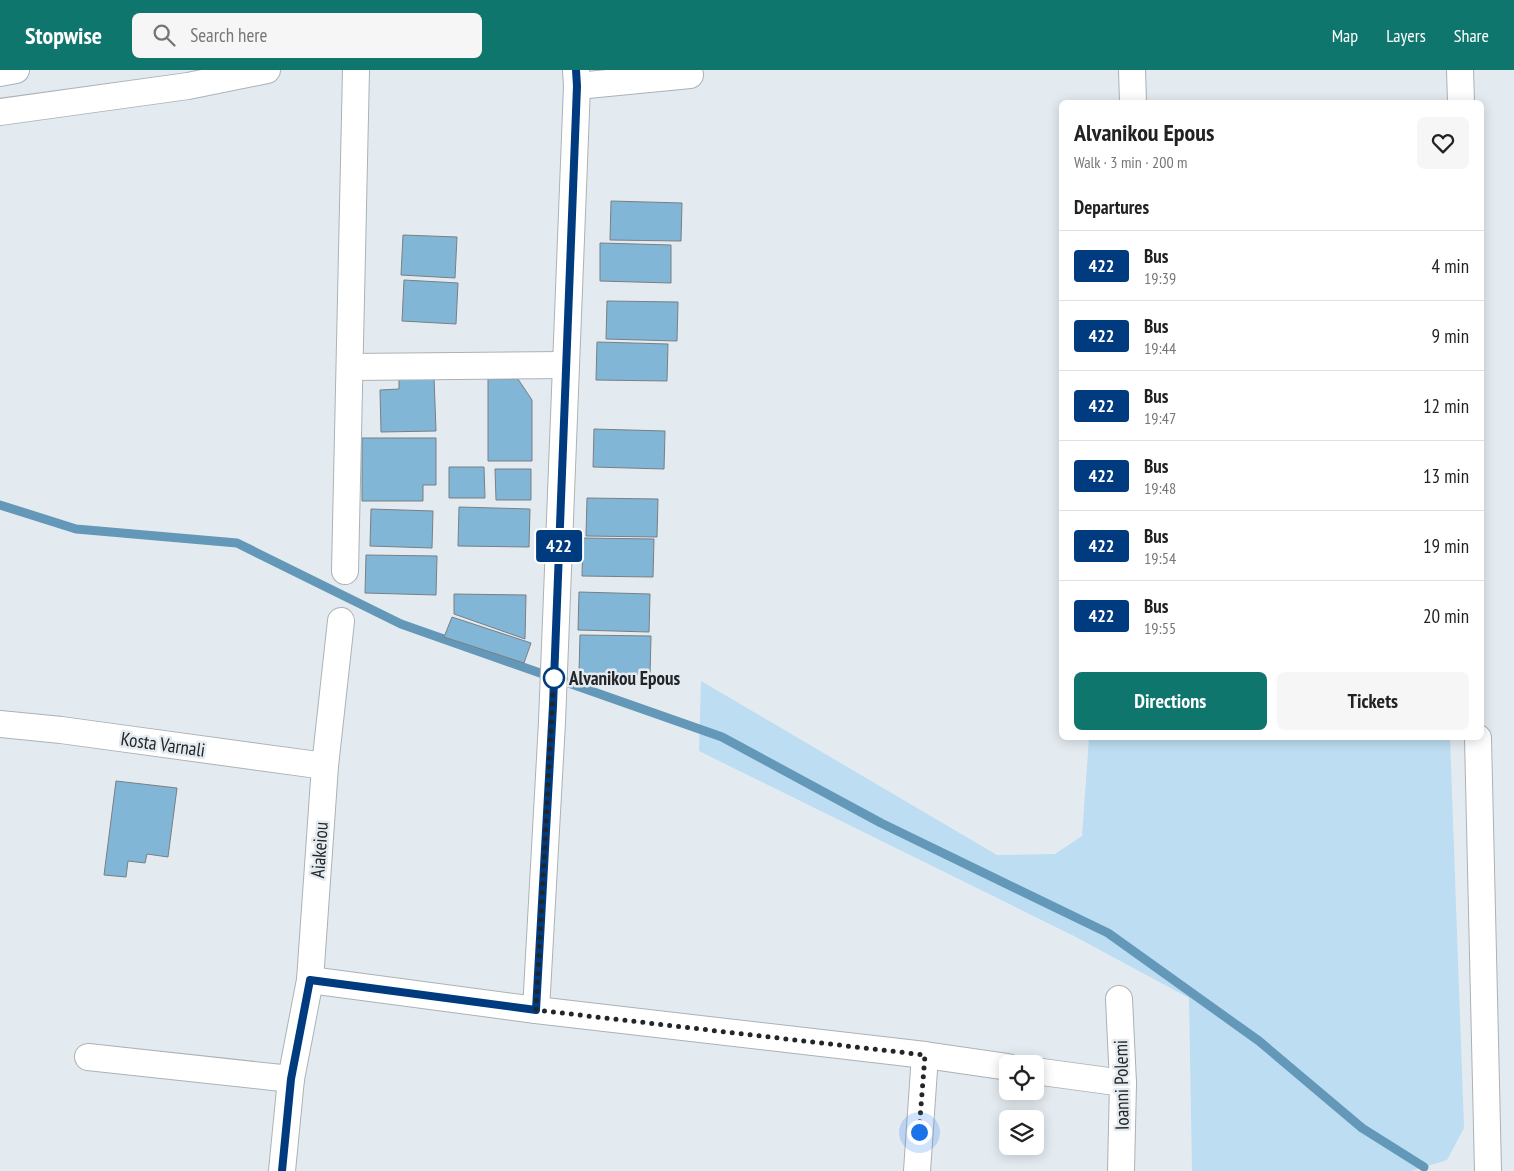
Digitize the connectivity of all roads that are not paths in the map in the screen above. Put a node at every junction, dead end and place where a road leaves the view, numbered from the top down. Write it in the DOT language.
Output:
graph roads {
  1 [pos="16,70"];
  2 [pos="267,70"];
  3 [pos="356,70"];
  4 [pos="1132,70"];
  5 [pos="1460,70"];
  6 [pos="0,73"];
  7 [pos="690,75"];
  8 [pos="576,78"];
  9 [pos="1133,100"];
  10 [pos="1461,100"];
  11 [pos="0,112"];
  12 [pos="565,365"];
  13 [pos="350,367"];
  14 [pos="345,571"];
  15 [pos="341,621"];
  16 [pos="0,724"];
  17 [pos="1478,740"];
  18 [pos="325,766"];
  19 [pos="310,980"];
  20 [pos="1119,999"];
  21 [pos="536,1010"];
  22 [pos="925,1055"];
  23 [pos="88,1058"];
  24 [pos="999,1066"];
  25 [pos="1044,1072"];
  26 [pos="291,1079"];
  27 [pos="1123,1083"];
  28 [pos="282,1171"];
  29 [pos="916,1171"];
  30 [pos="1122,1171"];
  31 [pos="1488,1171"];
  1 -- 6 [label="street"];
  2 -- 11 [label="street"];
  3 -- 13 [label="street"];
  4 -- 9 [label="street"];
  5 -- 10 [label="street"];
  7 -- 8 [label="street"];
  8 -- 12 [label="street"];
  12 -- 13 [label="street"];
  12 -- 21 [label="street"];
  13 -- 14 [label="street"];
  15 -- 18 [label="street, Aiakeiou"];
  16 -- 18 [label="street, Kosta Varnali"];
  17 -- 31 [label="street"];
  18 -- 19 [label="street, Aiakeiou"];
  19 -- 21 [label="street"];
  19 -- 26 [label="street, Aiakeiou"];
  20 -- 27 [label="street, Ioanni Polemi"];
  21 -- 22 [label="street"];
  22 -- 24 [label="street"];
  22 -- 29 [label="street"];
  23 -- 26 [label="street"];
  25 -- 27 [label="street"];
  26 -- 28 [label="street, Aiakeiou"];
  27 -- 30 [label="street, Ioanni Polemi"];
}
